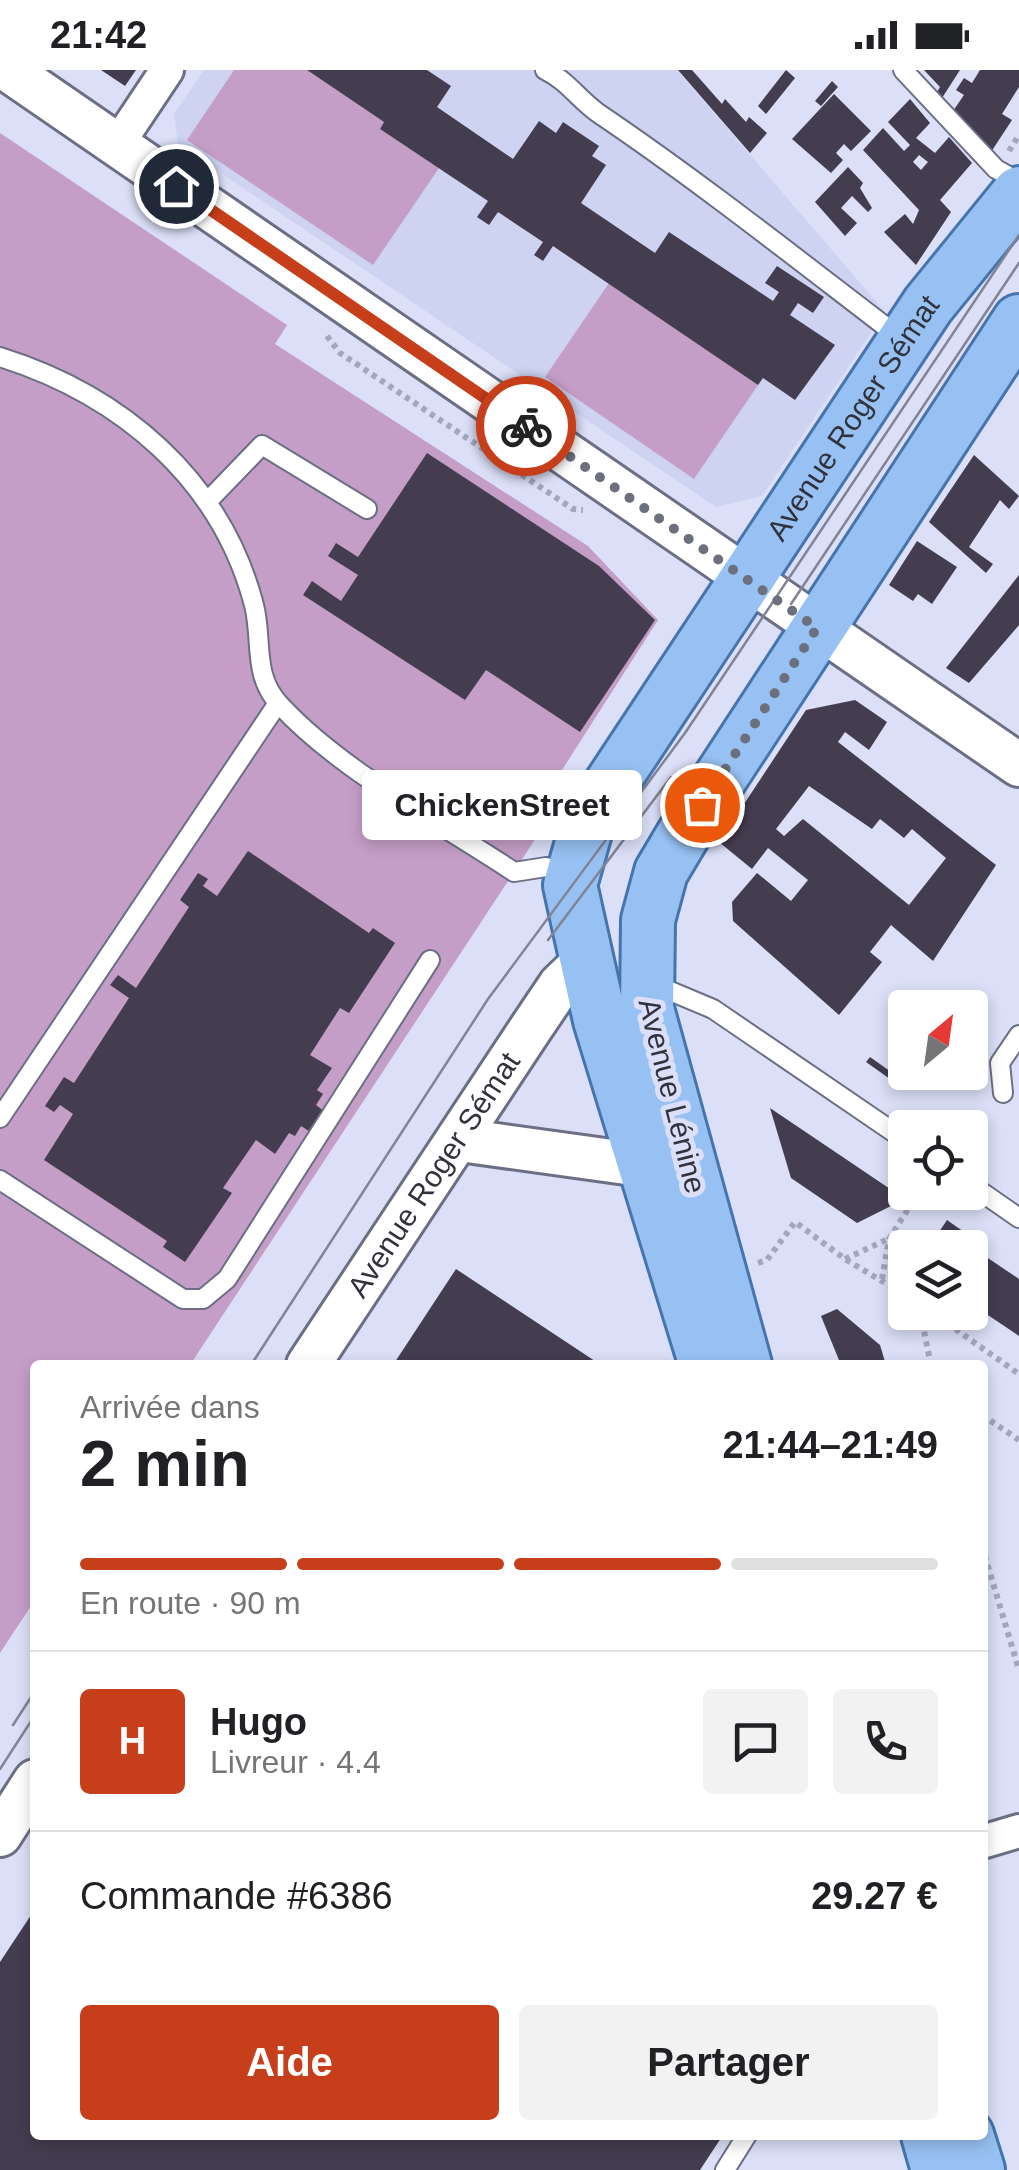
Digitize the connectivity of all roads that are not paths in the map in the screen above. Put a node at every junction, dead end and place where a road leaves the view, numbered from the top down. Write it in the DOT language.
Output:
graph roads {
  1 [pos="8,70"];
  2 [pos="167,70"];
  3 [pos="545,70"];
  4 [pos="903,70"];
  5 [pos="116,145"];
  6 [pos="1019,182"];
  7 [pos="1019,193"];
  8 [pos="1019,321"];
  9 [pos="904,341"];
  10 [pos="0,357"];
  11 [pos="207,502"];
  12 [pos="367,509"];
  13 [pos="748,578"];
  14 [pos="817,628"];
  15 [pos="278,704"];
  16 [pos="1019,765"];
  17 [pos="655,893"];
  18 [pos="574,934"];
  19 [pos="430,960"];
  20 [pos="644,980"];
  21 [pos="1019,1035"];
  22 [pos="1002,1093"];
  23 [pos="0,1118"];
  24 [pos="888,1128"];
  25 [pos="460,1140"];
  26 [pos="648,1166"];
  27 [pos="0,1180"];
  28 [pos="988,1196"];
  29 [pos="1019,1218"];
  30 [pos="311,1360"];
  31 [pos="705,1360"];
  32 [pos="744,1360"];
  33 [pos="30,1789"];
  34 [pos="1019,1830"];
  35 [pos="0,1834"];
  36 [pos="988,1840"];
  37 [pos="744,2140"];
  38 [pos="929,2140"];
  39 [pos="969,2140"];
  40 [pos="725,2170"];
  41 [pos="938,2170"];
  42 [pos="978,2170"];
  1 -- 5 [label="street"];
  2 -- 5 [label="street"];
  3 -- 9 [label="lane"];
  4 -- 6 [label="lane"];
  5 -- 13 [label="street"];
  7 -- 9 [label="main road, Avenue Roger Sémat"];
  8 -- 14 [label="main road, Avenue Lénine"];
  9 -- 13 [label="main road, Avenue Roger Sémat"];
  10 -- 11 [label="lane"];
  11 -- 12 [label="lane"];
  11 -- 15 [label="lane"];
  13 -- 14 [label="street"];
  13 -- 18 [label="main road, Avenue Roger Sémat"];
  14 -- 16 [label="street"];
  14 -- 17 [label="main road, Avenue Lénine"];
  15 -- 18 [label="lane"];
  15 -- 23 [label="lane"];
  17 -- 18 [label="main road"];
  17 -- 20 [label="main road, Avenue Lénine"];
  18 -- 25 [label="street, Avenue Roger Sémat"];
  18 -- 26 [label="main road, Avenue Lénine"];
  19 -- 27 [label="lane"];
  20 -- 24 [label="lane"];
  20 -- 32 [label="main road, Avenue Lénine"];
  21 -- 22 [label="lane"];
  25 -- 26 [label="street"];
  25 -- 30 [label="street, Avenue Roger Sémat"];
  26 -- 31 [label="main road, Avenue Lénine"];
  28 -- 29 [label="lane"];
  33 -- 35 [label="street"];
  34 -- 36 [label="street"];
  37 -- 40 [label="lane"];
  38 -- 41 [label="main road"];
  39 -- 42 [label="main road"];
}
